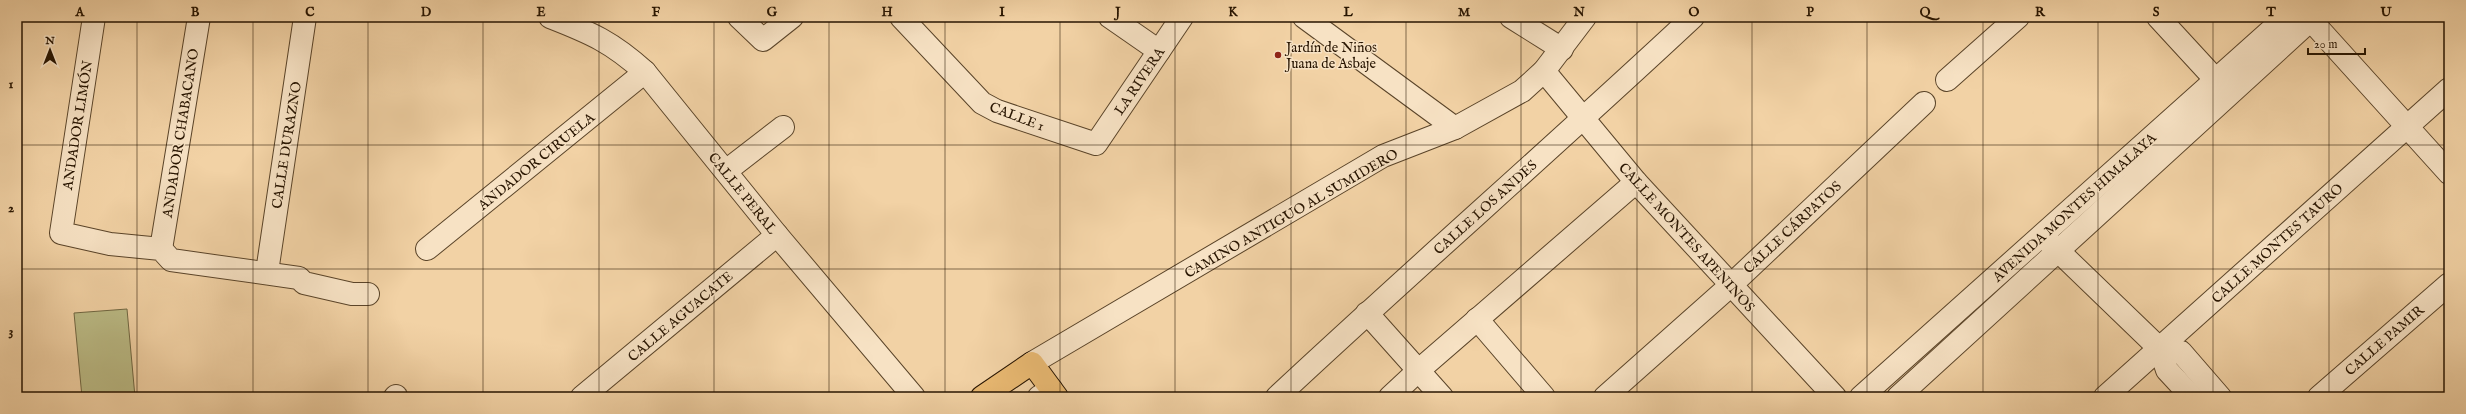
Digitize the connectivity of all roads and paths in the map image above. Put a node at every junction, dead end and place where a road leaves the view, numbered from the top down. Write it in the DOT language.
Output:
graph roads {
  1 [pos="94,17"];
  2 [pos="200,17"];
  3 [pos="305,17"];
  4 [pos="550,17"];
  5 [pos="739,17"];
  6 [pos="792,17"];
  7 [pos="901,17"];
  8 [pos="1110,17"];
  9 [pos="1182,17"];
  10 [pos="1304,17"];
  11 [pos="1511,17"];
  12 [pos="1585,17"];
  13 [pos="1693,17"];
  14 [pos="2018,17"];
  15 [pos="2158,17"];
  16 [pos="2286,17"];
  17 [pos="2311,18"];
  18 [pos="1562,49"];
  19 [pos="1159,51"];
  20 [pos="1544,71"];
  21 [pos="645,72"];
  22 [pos="1947,80"];
  23 [pos="2216,80"];
  24 [pos="2449,89"];
  25 [pos="1924,103"];
  26 [pos="1584,120"];
  27 [pos="783,127"];
  28 [pos="1455,128"];
  29 [pos="2406,128"];
  30 [pos="1096,144"];
  31 [pos="726,171"];
  32 [pos="2449,173"];
  33 [pos="1636,182"];
  34 [pos="2066,213"];
  35 [pos="2082,230"];
  36 [pos="777,235"];
  37 [pos="2043,235"];
  38 [pos="161,249"];
  39 [pos="427,249"];
  40 [pos="2059,252"];
  41 [pos="267,272"];
  42 [pos="2449,284"];
  43 [pos="1730,286"];
  44 [pos="368,294"];
  45 [pos="1367,313"];
  46 [pos="1477,319"];
  47 [pos="2160,349"];
  48 [pos="1032,363"];
  49 [pos="1419,370"];
  50 [pos="1049,394"];
  51 [pos="582,397"];
  52 [pos="914,397"];
  53 [pos="982,397"];
  54 [pos="1277,397"];
  55 [pos="1390,397"];
  56 [pos="1442,397"];
  57 [pos="1544,397"];
  58 [pos="1605,397"];
  59 [pos="1835,397"];
  60 [pos="1861,397"];
  61 [pos="1898,397"];
  62 [pos="2105,397"];
  63 [pos="2192,397"];
  64 [pos="2220,397"];
  65 [pos="2319,397"];
  1 -- 38 [label="street, ANDADOR LIMÓN"];
  2 -- 38 [label="street, ANDADOR CHABACANO"];
  3 -- 41 [label="street, CALLE DURAZNO"];
  4 -- 21 [label="street, CALLE PERAL"];
  5 -- 6 [label="street"];
  7 -- 30 [label="street, CALLE 1"];
  8 -- 19 [label="street"];
  9 -- 19 [label="street, LA RIVERA"];
  10 -- 28 [label="street"];
  11 -- 18 [label="street"];
  12 -- 18 [label="street, CAMINO ANTIGUO AL SUMIDERO"];
  13 -- 26 [label="street, CALLE LOS ANDES"];
  14 -- 22 [label="street"];
  15 -- 23 [label="street"];
  16 -- 23 [label="street, AVENIDA MONTES HIMALAYA"];
  17 -- 29 [label="street"];
  17 -- 35 [label="street, AVENIDA MONTES HIMALAYA"];
  18 -- 20 [label="street, CAMINO ANTIGUO AL SUMIDERO"];
  19 -- 30 [label="street, LA RIVERA"];
  20 -- 26 [label="street, CALLE MONTES APENINOS"];
  20 -- 28 [label="street, CAMINO ANTIGUO AL SUMIDERO"];
  21 -- 31 [label="street, CALLE PERAL"];
  21 -- 39 [label="street, ANDADOR CIRUELA"];
  23 -- 34 [label="street, AVENIDA MONTES HIMALAYA"];
  24 -- 29 [label="street, CALLE MONTES TAURO"];
  25 -- 43 [label="street, CALLE CÁRPATOS"];
  26 -- 33 [label="street, CALLE MONTES APENINOS"];
  26 -- 45 [label="street, CALLE LOS ANDES"];
  27 -- 31 [label="street"];
  28 -- 48 [label="street, CAMINO ANTIGUO AL SUMIDERO"];
  29 -- 32 [label="street"];
  29 -- 47 [label="street, CALLE MONTES TAURO"];
  31 -- 36 [label="street, CALLE PERAL"];
  33 -- 43 [label="street, CALLE MONTES APENINOS"];
  33 -- 46 [label="street"];
  34 -- 35 [label="street"];
  34 -- 37 [label="street, AVENIDA MONTES HIMALAYA"];
  35 -- 40 [label="street, AVENIDA MONTES HIMALAYA"];
  36 -- 51 [label="street, CALLE AGUACATE"];
  36 -- 52 [label="street, CALLE PERAL"];
  37 -- 40 [label="street"];
  37 -- 60 [label="street, AVENIDA MONTES HIMALAYA"];
  38 -- 41 [label="street"];
  40 -- 47 [label="street"];
  40 -- 61 [label="street, AVENIDA MONTES HIMALAYA"];
  41 -- 44 [label="street"];
  42 -- 65 [label="street, CALLE PAMIR"];
  43 -- 58 [label="street, CALLE CÁRPATOS"];
  43 -- 59 [label="street, CALLE MONTES APENINOS"];
  45 -- 49 [label="street"];
  45 -- 54 [label="street, CALLE LOS ANDES"];
  46 -- 49 [label="street"];
  46 -- 57 [label="street"];
  47 -- 62 [label="street, CALLE MONTES TAURO"];
  47 -- 63 [label="street"];
  47 -- 64 [label="street"];
  48 -- 50 [label="main road"];
  48 -- 53 [label="main road, CAMINO ANTIGUO AL SUMIDERO"];
  49 -- 55 [label="street"];
  49 -- 56 [label="street"];
}
